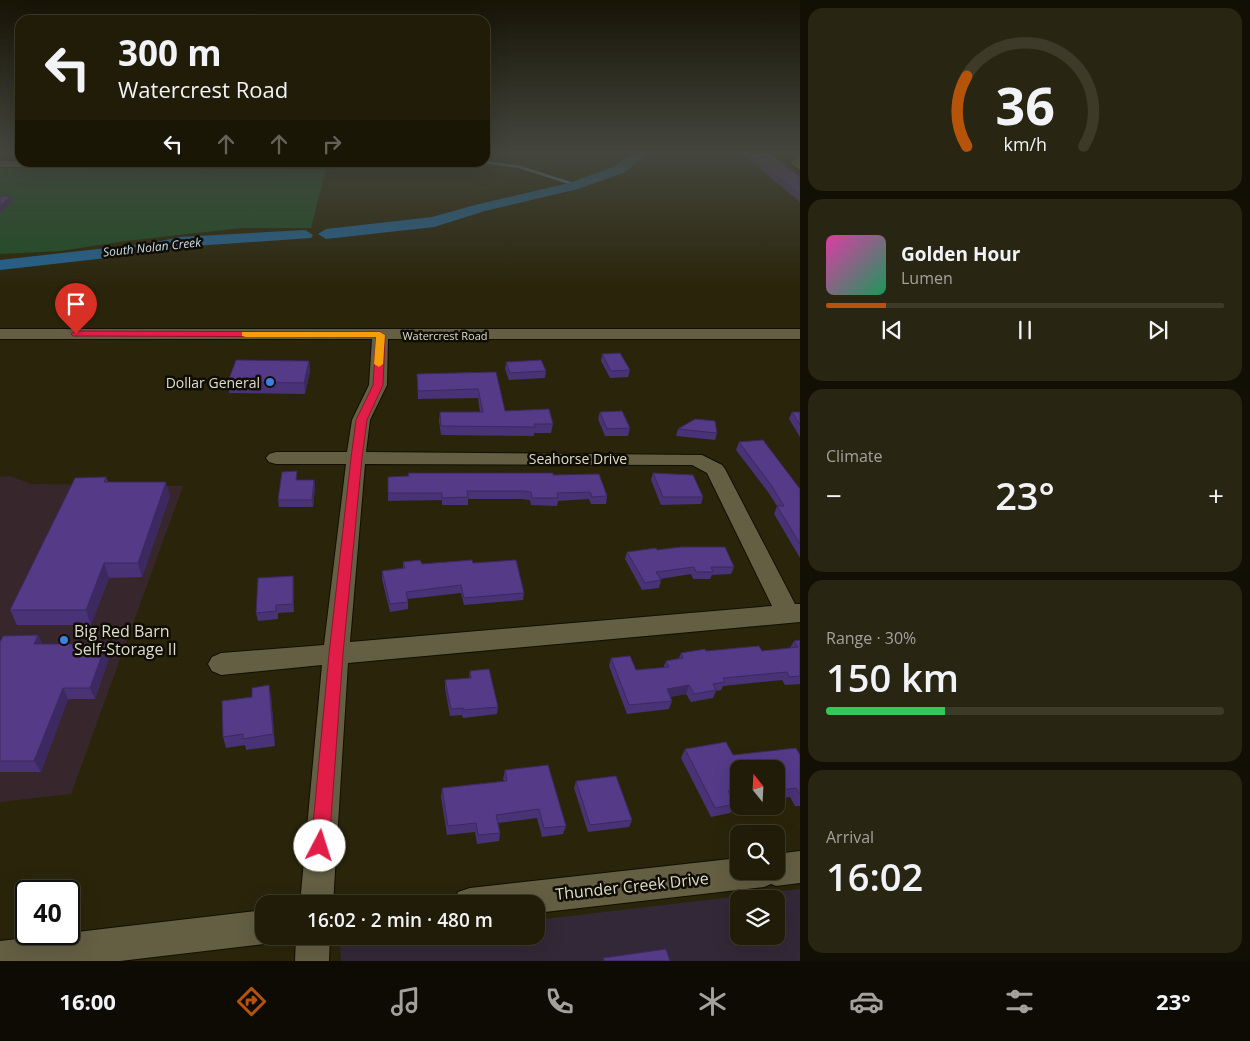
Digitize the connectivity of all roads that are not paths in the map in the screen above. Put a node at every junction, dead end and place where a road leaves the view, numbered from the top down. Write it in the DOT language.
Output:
graph roads {
  1 [pos="0,334"];
  2 [pos="800,334"];
  3 [pos="380,335"];
  4 [pos="276,458"];
  5 [pos="356,458"];
  6 [pos="794,613"];
  7 [pos="336,654"];
  8 [pos="221,664"];
  9 [pos="800,867"];
  10 [pos="785,869"];
  11 [pos="730,875"];
  12 [pos="317,895"];
  13 [pos="545,896"];
  14 [pos="255,928"];
  15 [pos="313,945"];
  16 [pos="0,958"];
  17 [pos="312,961"];
  1 -- 3 [label="street, Watercrest Road"];
  2 -- 3 [label="street, Watercrest Road"];
  3 -- 5 [label="street"];
  4 -- 5 [label="street, Seahorse Drive"];
  5 -- 6 [label="street, Seahorse Drive"];
  5 -- 7 [label="street"];
  6 -- 7 [label="street, Seahorse Drive"];
  7 -- 8 [label="street, Seahorse Drive"];
  7 -- 12 [label="street"];
  9 -- 10 [label="street"];
  11 -- 13 [label="street, Thunder Creek Drive"];
  14 -- 16 [label="street"];
  15 -- 17 [label="street"];
}
